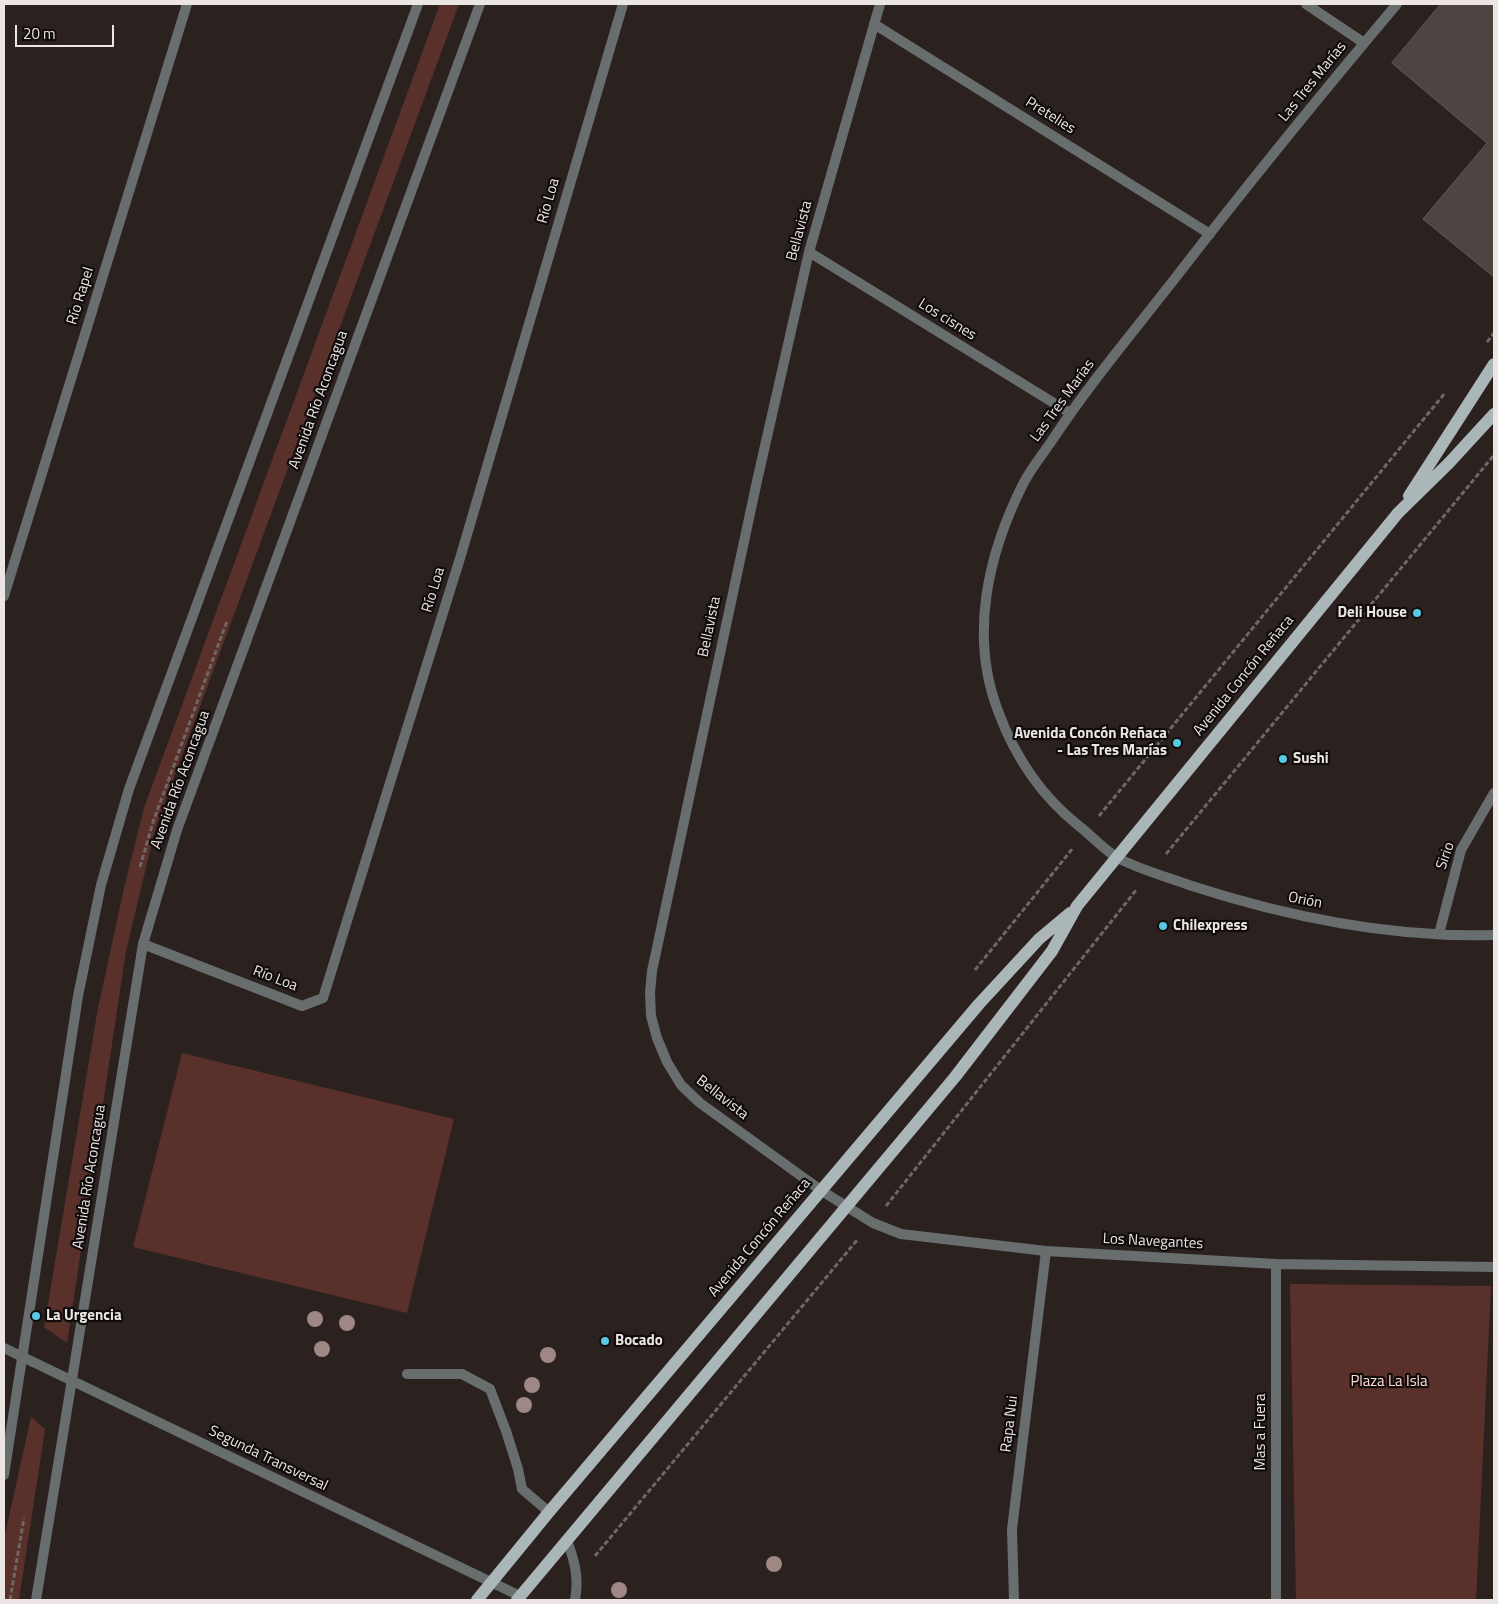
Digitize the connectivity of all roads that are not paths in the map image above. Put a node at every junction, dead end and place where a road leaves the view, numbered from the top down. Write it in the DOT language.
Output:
graph roads {
  1 [pos="186,4"];
  2 [pos="418,4"];
  3 [pos="480,4"];
  4 [pos="623,4"];
  5 [pos="880,4"];
  6 [pos="1306,4"];
  7 [pos="1397,4"];
  8 [pos="874,24"];
  9 [pos="1364,43"];
  10 [pos="1210,234"];
  11 [pos="809,252"];
  12 [pos="1494,364"];
  13 [pos="1070,413"];
  14 [pos="1494,414"];
  15 [pos="1398,513"];
  16 [pos="4,596"];
  17 [pos="1494,793"];
  18 [pos="1117,857"];
  19 [pos="1077,906"];
  20 [pos="1439,934"];
  21 [pos="1494,936"];
  22 [pos="143,944"];
  23 [pos="822,1191"];
  24 [pos="847,1206"];
  25 [pos="1046,1251"];
  26 [pos="1276,1264"];
  27 [pos="1494,1267"];
  28 [pos="4,1348"];
  29 [pos="22,1358"];
  30 [pos="407,1374"];
  31 [pos="72,1381"];
  32 [pos="4,1475"];
  33 [pos="549,1512"];
  34 [pos="567,1541"];
  35 [pos="492,1582"];
  36 [pos="518,1598"];
  37 [pos="36,1600"];
  38 [pos="477,1600"];
  39 [pos="575,1600"];
  40 [pos="1014,1600"];
  41 [pos="1276,1600"];
  1 -- 16 [label="street, Río Rapel"];
  2 -- 29 [label="street"];
  3 -- 22 [label="street, Avenida Río Aconcagua"];
  4 -- 22 [label="street, Río Loa"];
  5 -- 8 [label="street, Bellavista"];
  6 -- 9 [label="street"];
  7 -- 9 [label="street, Las Tres Marías"];
  8 -- 10 [label="street, Pretelies"];
  8 -- 11 [label="street, Bellavista"];
  9 -- 10 [label="street, Las Tres Marías"];
  10 -- 13 [label="street, Las Tres Marías"];
  11 -- 13 [label="street, Los cisnes"];
  11 -- 23 [label="street, Bellavista"];
  12 -- 15 [label="main road, Avenida Concón Reñaca"];
  13 -- 18 [label="street, Las Tres Marías"];
  14 -- 15 [label="main road, Avenida Concón Reñaca"];
  15 -- 18 [label="main road, Avenida Concón Reñaca"];
  17 -- 20 [label="street, Sirio"];
  18 -- 19 [label="main road, Avenida Concón Reñaca"];
  18 -- 20 [label="street, Orión"];
  19 -- 23 [label="main road, Avenida Concón Reñaca"];
  19 -- 24 [label="main road, Avenida Concón Reñaca"];
  20 -- 21 [label="street, Orión"];
  22 -- 31 [label="street, Avenida Río Aconcagua"];
  23 -- 24 [label="street, Los Navegantes"];
  23 -- 33 [label="main road, Avenida Concón Reñaca"];
  24 -- 25 [label="street, Los Navegantes"];
  24 -- 34 [label="main road, Avenida Concón Reñaca"];
  25 -- 26 [label="street, Los Navegantes"];
  25 -- 40 [label="street, Rapa Nui"];
  26 -- 27 [label="street, Los Navegantes"];
  26 -- 41 [label="street, Mas a Fuera"];
  28 -- 29 [label="street, Segunda Transversal"];
  29 -- 31 [label="street, Segunda Transversal"];
  29 -- 32 [label="street"];
  30 -- 33 [label="street"];
  31 -- 35 [label="street, Segunda Transversal"];
  31 -- 37 [label="street, Avenida Río Aconcagua"];
  33 -- 35 [label="main road, Avenida Concón Reñaca"];
  34 -- 36 [label="main road, Avenida Concón Reñaca"];
  34 -- 39 [label="street"];
  35 -- 36 [label="street, Segunda Transversal"];
  35 -- 38 [label="main road, Avenida Concón Reñaca"];
}
